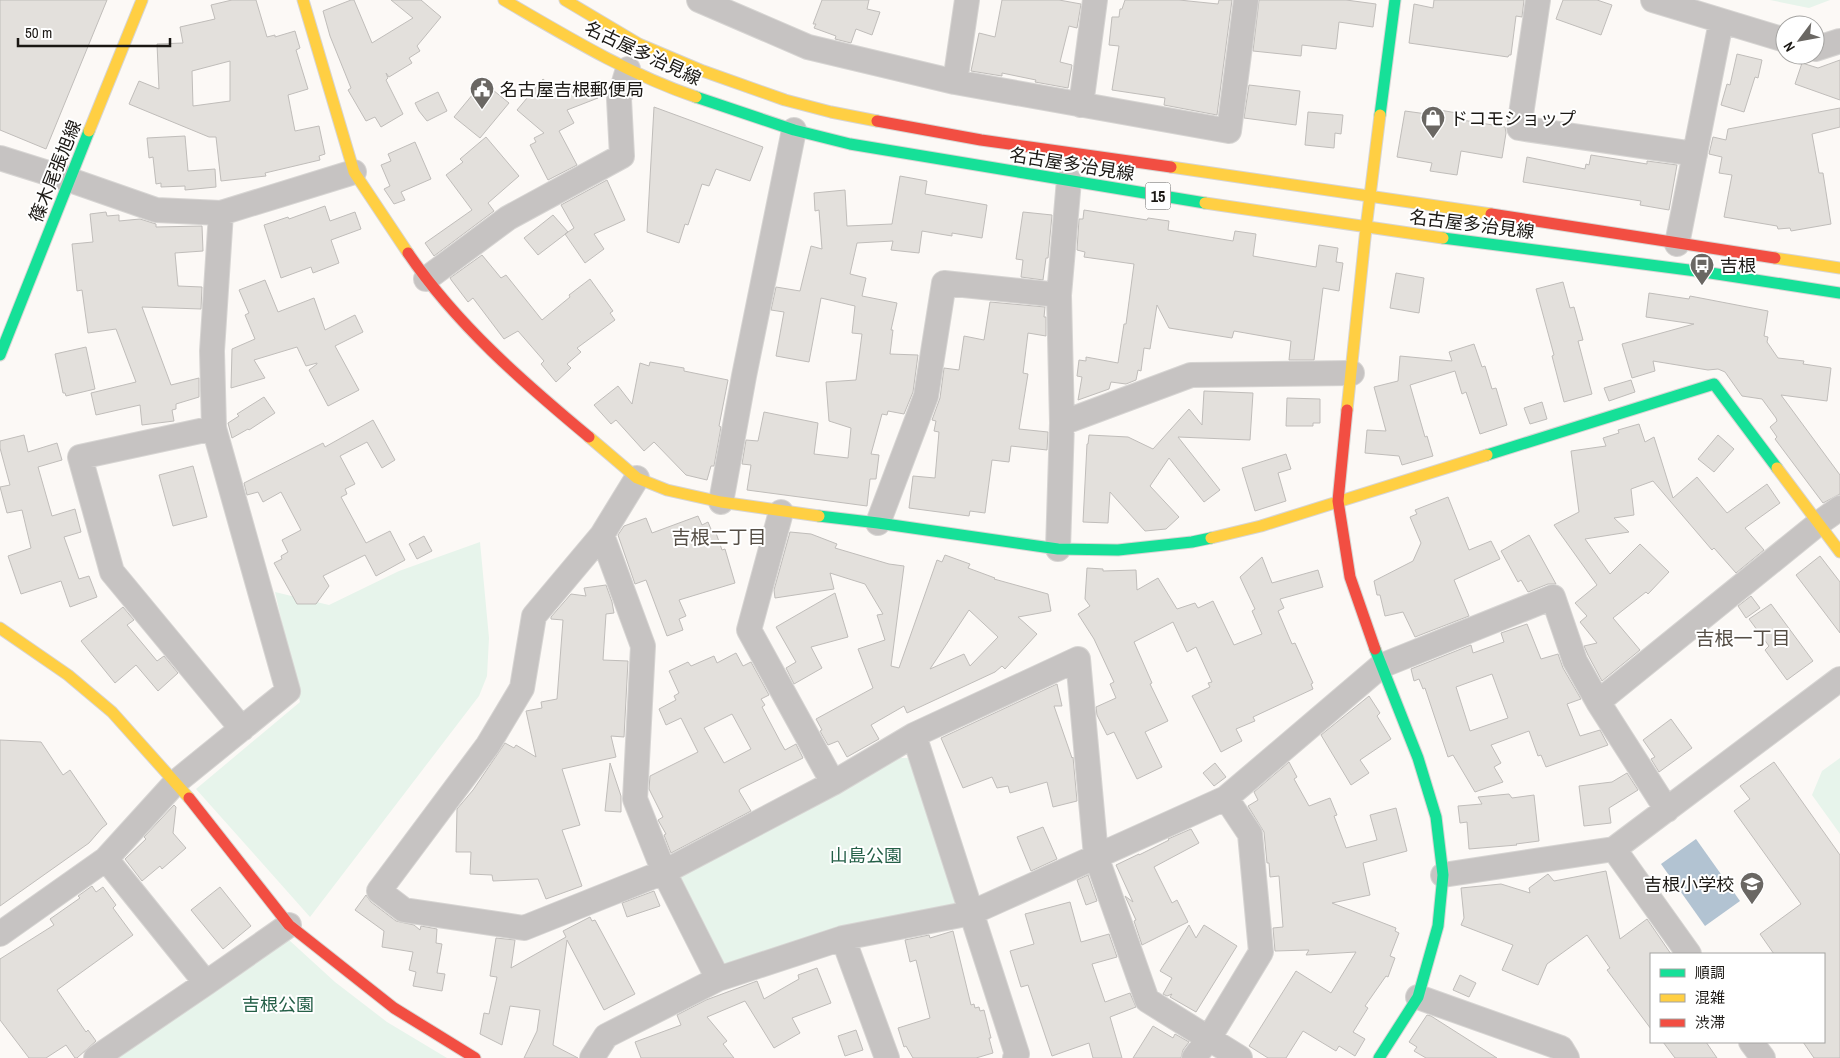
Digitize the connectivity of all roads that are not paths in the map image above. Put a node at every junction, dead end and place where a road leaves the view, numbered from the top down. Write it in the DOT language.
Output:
graph roads {
  1 [pos="142,0"];
  2 [pos="303,0"];
  3 [pos="504,0"];
  4 [pos="565,0"];
  5 [pos="699,0"];
  6 [pos="967,0"];
  7 [pos="1095,0"];
  8 [pos="1246,0"];
  9 [pos="1395,0"];
  10 [pos="1538,0"];
  11 [pos="1652,0"];
  12 [pos="1721,22"];
  13 [pos="1775,37"];
  14 [pos="1840,41"];
  15 [pos="1825,46"];
  16 [pos="628,69"];
  17 [pos="955,82"];
  18 [pos="1081,105"];
  19 [pos="794,130"];
  20 [pos="1696,154"];
  21 [pos="0,158"];
  22 [pos="354,172"];
  23 [pos="70,180"];
  24 [pos="1069,180"];
  25 [pos="1369,197"];
  26 [pos="221,213"];
  27 [pos="1366,228"];
  28 [pos="1677,244"];
  29 [pos="1840,268"];
  30 [pos="426,279"];
  31 [pos="1840,293"];
  32 [pos="1059,295"];
  33 [pos="0,355"];
  34 [pos="1352,373"];
  35 [pos="1062,422"];
  36 [pos="214,428"];
  37 [pos="637,478"];
  38 [pos="721,502"];
  39 [pos="1338,502"];
  40 [pos="1840,508"];
  41 [pos="781,512"];
  42 [pos="878,523"];
  43 [pos="1818,524"];
  44 [pos="602,535"];
  45 [pos="1058,549"];
  46 [pos="1840,552"];
  47 [pos="0,628"];
  48 [pos="1381,666"];
  49 [pos="1840,679"];
  50 [pos="1598,702"];
  51 [pos="242,729"];
  52 [pos="914,735"];
  53 [pos="176,782"];
  54 [pos="833,783"];
  55 [pos="1226,798"];
  56 [pos="1667,810"];
  57 [pos="1614,850"];
  58 [pos="1096,856"];
  59 [pos="106,859"];
  60 [pos="664,872"];
  61 [pos="1443,875"];
  62 [pos="971,913"];
  63 [pos="288,925"];
  64 [pos="0,934"];
  65 [pos="843,938"];
  66 [pos="1688,953"];
  67 [pos="718,979"];
  68 [pos="206,983"];
  69 [pos="1418,997"];
  70 [pos="1209,1038"];
  71 [pos="1752,1043"];
  72 [pos="96,1058"];
  73 [pos="475,1058"];
  74 [pos="592,1058"];
  75 [pos="887,1058"];
  76 [pos="1015,1058"];
  77 [pos="1194,1058"];
  78 [pos="1240,1058"];
  79 [pos="1379,1058"];
  80 [pos="1566,1058"];
  81 [pos="1763,1058"];
  1 -- 23 [label="street, 篠木尾張旭線"];
  2 -- 22 [label="street"];
  3 -- 16 [label="street, 名古屋多治見線 / 15"];
  4 -- 25 [label="street, 名古屋多治見線 / 15"];
  5 -- 17 [label="street"];
  6 -- 17 [label="street"];
  7 -- 18 [label="street"];
  8 -- 18 [label="street"];
  9 -- 25 [label="street"];
  10 -- 20 [label="street"];
  11 -- 12 [label="street"];
  12 -- 13 [label="street"];
  12 -- 20 [label="street"];
  14 -- 15 [label="street"];
  16 -- 19 [label="street, 名古屋多治見線 / 15"];
  16 -- 30 [label="street"];
  17 -- 18 [label="street"];
  19 -- 24 [label="street, 名古屋多治見線 / 15"];
  19 -- 38 [label="street"];
  20 -- 28 [label="street"];
  21 -- 23 [label="street"];
  22 -- 26 [label="street"];
  22 -- 30 [label="street"];
  23 -- 26 [label="street"];
  23 -- 33 [label="street, 篠木尾張旭線"];
  24 -- 27 [label="street, 名古屋多治見線 / 15"];
  24 -- 32 [label="street"];
  25 -- 27 [label="street"];
  25 -- 28 [label="street, 名古屋多治見線 / 15"];
  26 -- 36 [label="street"];
  27 -- 31 [label="street, 名古屋多治見線 / 15"];
  27 -- 34 [label="street"];
  28 -- 29 [label="street, 名古屋多治見線 / 15"];
  30 -- 37 [label="street"];
  32 -- 35 [label="street"];
  32 -- 42 [label="street"];
  34 -- 35 [label="street"];
  34 -- 39 [label="street"];
  35 -- 45 [label="street"];
  36 -- 51 [label="street"];
  36 -- 51 [label="street"];
  37 -- 38 [label="street"];
  37 -- 44 [label="street"];
  38 -- 41 [label="street"];
  39 -- 43 [label="street"];
  39 -- 45 [label="street"];
  39 -- 48 [label="street"];
  40 -- 43 [label="street"];
  41 -- 42 [label="street"];
  41 -- 54 [label="street"];
  42 -- 45 [label="street"];
  43 -- 46 [label="street"];
  43 -- 50 [label="street"];
  44 -- 60 [label="street"];
  44 -- 60 [label="street"];
  47 -- 53 [label="street"];
  48 -- 50 [label="street"];
  48 -- 55 [label="street"];
  48 -- 61 [label="street"];
  49 -- 56 [label="street"];
  50 -- 56 [label="street"];
  51 -- 53 [label="street"];
  52 -- 54 [label="street"];
  52 -- 58 [label="street"];
  52 -- 62 [label="street"];
  53 -- 59 [label="street"];
  53 -- 63 [label="street"];
  54 -- 60 [label="street"];
  55 -- 58 [label="street"];
  55 -- 70 [label="street"];
  56 -- 57 [label="street"];
  57 -- 61 [label="street"];
  57 -- 66 [label="street"];
  58 -- 62 [label="street"];
  58 -- 70 [label="street"];
  59 -- 64 [label="street"];
  59 -- 68 [label="street"];
  60 -- 67 [label="street"];
  61 -- 69 [label="street"];
  62 -- 65 [label="street"];
  62 -- 76 [label="street"];
  63 -- 68 [label="street"];
  63 -- 73 [label="street"];
  65 -- 67 [label="street"];
  65 -- 75 [label="street"];
  67 -- 74 [label="street"];
  68 -- 72 [label="street"];
  69 -- 79 [label="street"];
  69 -- 80 [label="street"];
  70 -- 77 [label="street"];
  70 -- 78 [label="street"];
  71 -- 81 [label="street"];
}
